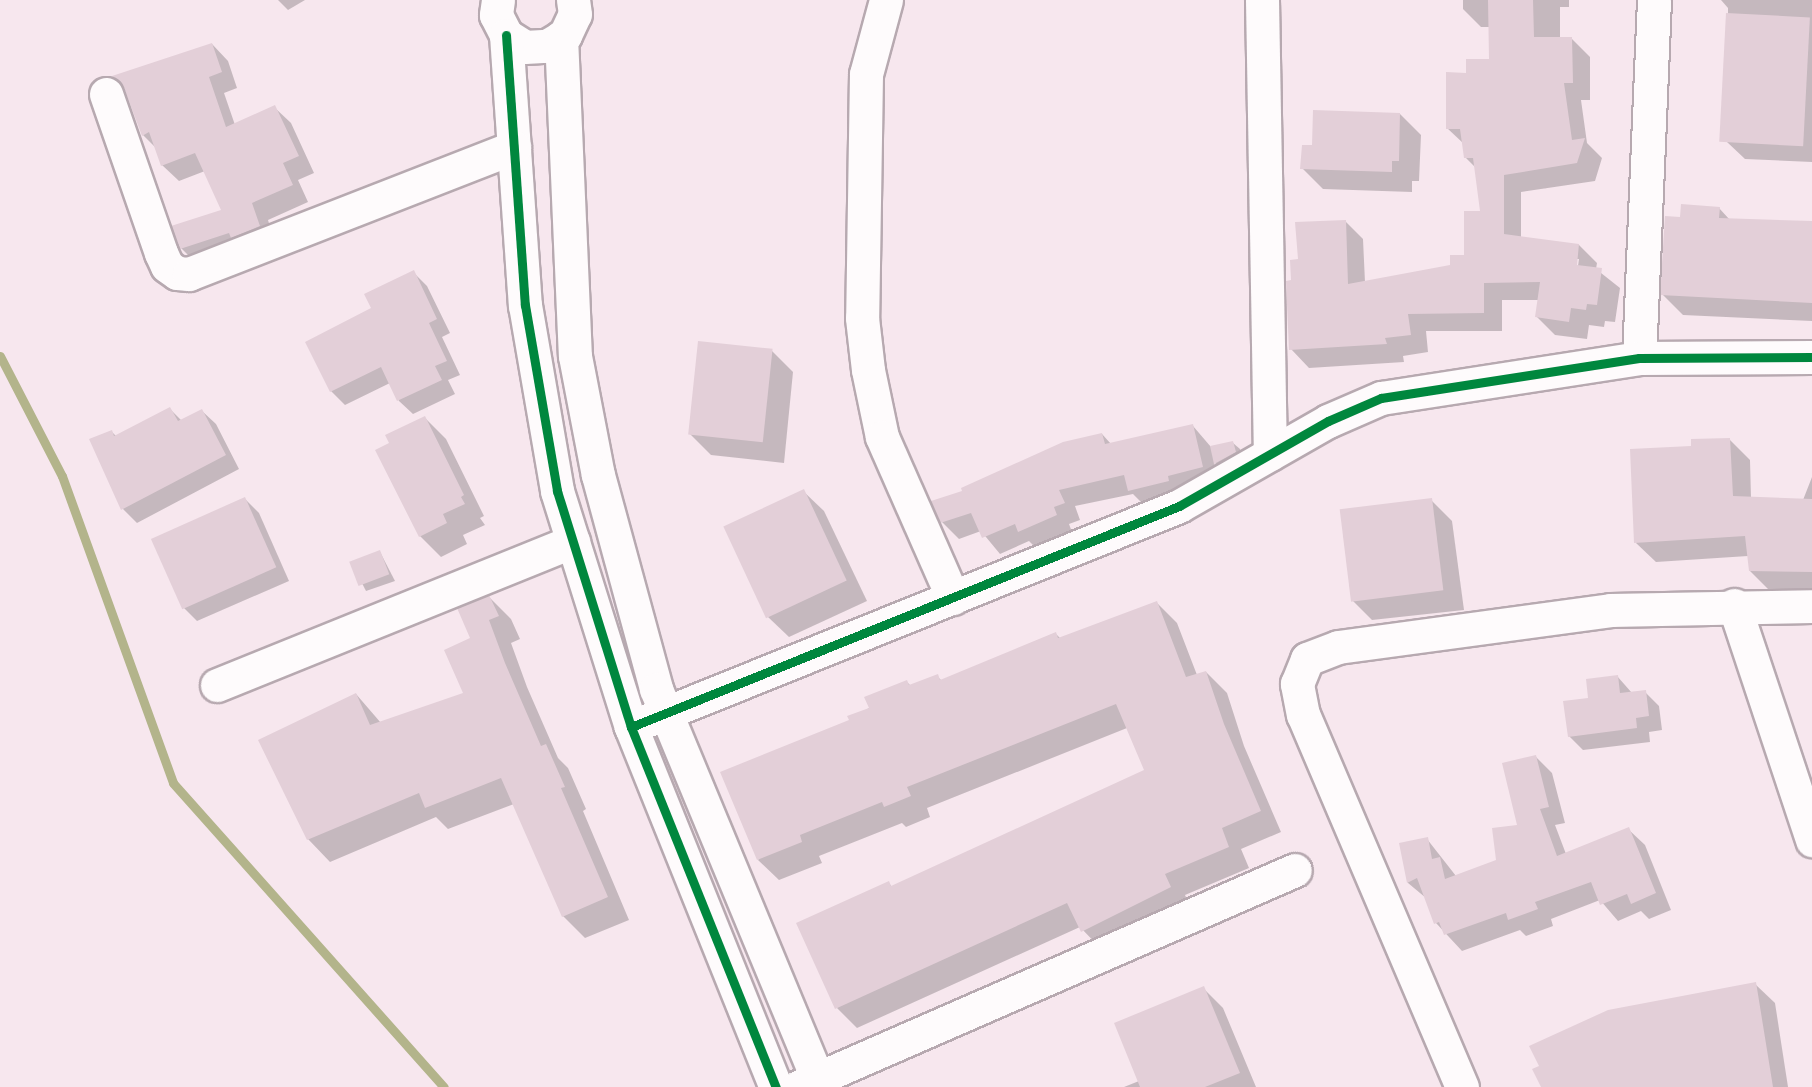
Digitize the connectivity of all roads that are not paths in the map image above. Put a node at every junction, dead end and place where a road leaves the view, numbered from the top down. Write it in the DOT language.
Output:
graph roads {
  1 [pos="498,0"];
  2 [pos="573,0"];
  3 [pos="886,0"];
  4 [pos="1262,0"];
  5 [pos="1654,0"];
  6 [pos="506,35"];
  7 [pos="561,37"];
  8 [pos="106,94"];
  9 [pos="514,147"];
  10 [pos="1812,357"];
  11 [pos="1639,358"];
  12 [pos="1270,454"];
  13 [pos="573,541"];
  14 [pos="952,598"];
  15 [pos="1734,604"];
  16 [pos="1812,606"];
  17 [pos="217,685"];
  18 [pos="667,712"];
  19 [pos="631,727"];
  20 [pos="1812,840"];
  21 [pos="1295,870"];
  22 [pos="813,1084"];
  23 [pos="776,1087"];
  24 [pos="1462,1087"];
  1 -- 6 [label="street"];
  2 -- 7 [label="street"];
  3 -- 14 [label="street"];
  4 -- 12 [label="street"];
  5 -- 11 [label="street"];
  6 -- 7 [label="street"];
  6 -- 9 [label="street"];
  7 -- 18 [label="street"];
  8 -- 9 [label="street"];
  9 -- 13 [label="street"];
  10 -- 11 [label="street"];
  11 -- 12 [label="street"];
  12 -- 14 [label="street"];
  13 -- 17 [label="street"];
  13 -- 19 [label="street"];
  14 -- 18 [label="street"];
  15 -- 16 [label="street"];
  15 -- 20 [label="street"];
  15 -- 24 [label="street"];
  18 -- 19 [label="street"];
  18 -- 22 [label="street"];
  19 -- 23 [label="street"];
  21 -- 22 [label="street"];
}
